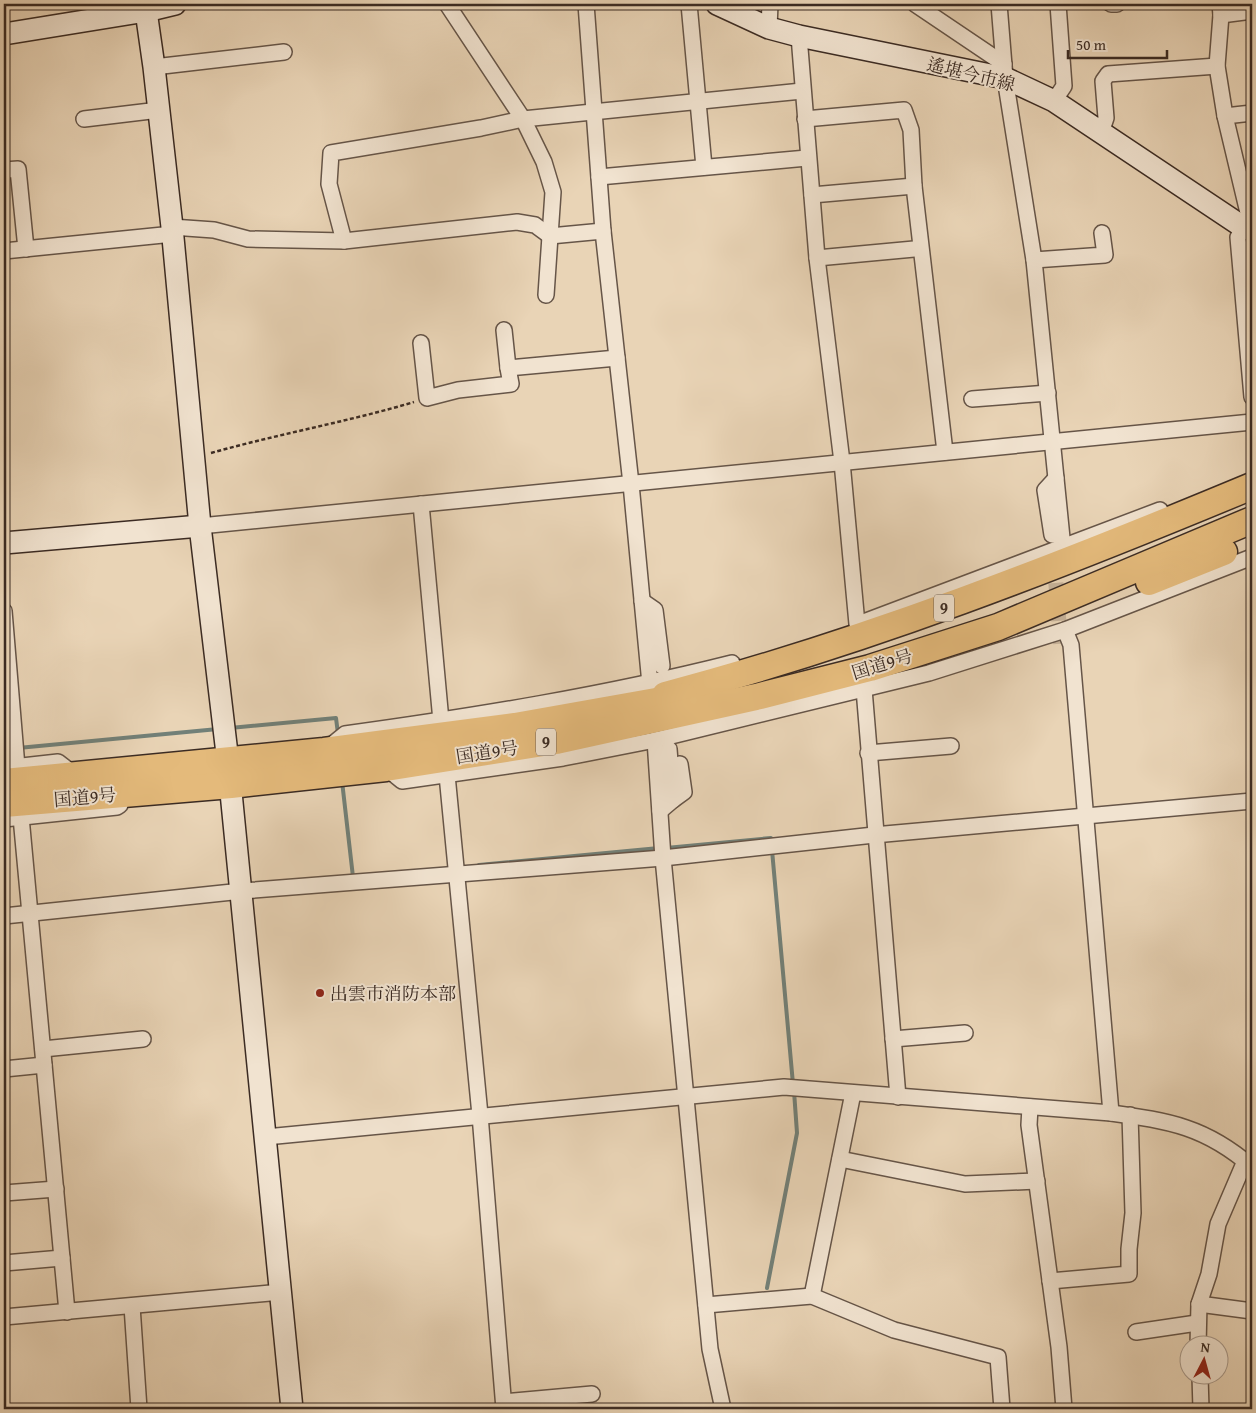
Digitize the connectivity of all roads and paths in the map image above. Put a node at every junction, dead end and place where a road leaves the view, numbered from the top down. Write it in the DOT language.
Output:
graph roads {
  1 [pos="176,4"];
  2 [pos="447,4"];
  3 [pos="586,4"];
  4 [pos="689,4"];
  5 [pos="717,4"];
  6 [pos="770,4"];
  7 [pos="915,4"];
  8 [pos="999,4"];
  9 [pos="1058,4"];
  10 [pos="1111,4"];
  11 [pos="1117,4"];
  12 [pos="146,7"];
  13 [pos="1220,10"];
  14 [pos="1252,11"];
  15 [pos="769,28"];
  16 [pos="4,34"];
  17 [pos="799,36"];
  18 [pos="284,52"];
  19 [pos="1217,66"];
  20 [pos="154,67"];
  21 [pos="1004,71"];
  22 [pos="802,91"];
  23 [pos="697,100"];
  24 [pos="1054,101"];
  25 [pos="159,110"];
  26 [pos="595,110"];
  27 [pos="1252,112"];
  28 [pos="1225,116"];
  29 [pos="523,118"];
  30 [pos="84,119"];
  31 [pos="805,119"];
  32 [pos="1101,133"];
  33 [pos="807,158"];
  34 [pos="704,167"];
  35 [pos="4,170"];
  36 [pos="600,177"];
  37 [pos="914,186"];
  38 [pos="812,195"];
  39 [pos="1248,228"];
  40 [pos="173,231"];
  41 [pos="603,231"];
  42 [pos="1102,233"];
  43 [pos="550,236"];
  44 [pos="344,241"];
  45 [pos="914,248"];
  46 [pos="26,249"];
  47 [pos="4,251"];
  48 [pos="816,258"];
  49 [pos="1034,260"];
  50 [pos="546,295"];
  51 [pos="504,330"];
  52 [pos="421,343"];
  53 [pos="617,358"];
  54 [pos="508,368"];
  55 [pos="1048,393"];
  56 [pos="1252,397"];
  57 [pos="427,398"];
  58 [pos="972,399"];
  59 [pos="1252,422"];
  60 [pos="1052,441"];
  61 [pos="945,452"];
  62 [pos="194,457"];
  63 [pos="842,462"];
  64 [pos="1252,474"];
  65 [pos="1056,478"];
  66 [pos="631,484"];
  67 [pos="1252,486"];
  68 [pos="421,504"];
  69 [pos="1144,516"];
  70 [pos="1252,520"];
  71 [pos="200,526"];
  72 [pos="1052,535"];
  73 [pos="1125,539"];
  74 [pos="1252,540"];
  75 [pos="4,543"];
  76 [pos="1063,548"];
  77 [pos="1252,557"];
  78 [pos="1177,579"];
  79 [pos="1071,595"];
  80 [pos="950,598"];
  81 [pos="642,601"];
  82 [pos="4,611"];
  83 [pos="857,624"];
  84 [pos="1065,630"];
  85 [pos="5,640"];
  86 [pos="1061,648"];
  87 [pos="974,653"];
  88 [pos="666,659"];
  89 [pos="867,679"];
  90 [pos="650,684"];
  91 [pos="756,697"];
  92 [pos="1075,697"];
  93 [pos="628,705"];
  94 [pos="534,706"];
  95 [pos="739,718"];
  96 [pos="441,720"];
  97 [pos="514,726"];
  98 [pos="655,740"];
  99 [pos="556,741"];
  100 [pos="951,746"];
  101 [pos="669,749"];
  102 [pos="324,751"];
  103 [pos="868,753"];
  104 [pos="535,762"];
  105 [pos="680,764"];
  106 [pos="386,768"];
  107 [pos="8,772"];
  108 [pos="230,773"];
  109 [pos="447,774"];
  110 [pos="673,800"];
  111 [pos="1252,801"];
  112 [pos="13,811"];
  113 [pos="660,812"];
  114 [pos="1084,816"];
  115 [pos="4,819"];
  116 [pos="874,835"];
  117 [pos="664,858"];
  118 [pos="457,875"];
  119 [pos="242,891"];
  120 [pos="30,913"];
  121 [pos="4,916"];
  122 [pos="965,1033"];
  123 [pos="142,1039"];
  124 [pos="893,1039"];
  125 [pos="43,1049"];
  126 [pos="44,1065"];
  127 [pos="4,1069"];
  128 [pos="853,1093"];
  129 [pos="688,1097"];
  130 [pos="898,1097"];
  131 [pos="1030,1107"];
  132 [pos="1111,1113"];
  133 [pos="480,1115"];
  134 [pos="1130,1115"];
  135 [pos="266,1137"];
  136 [pos="840,1160"];
  137 [pos="1249,1164"];
  138 [pos="1037,1181"];
  139 [pos="56,1189"];
  140 [pos="4,1193"];
  141 [pos="62,1258"];
  142 [pos="4,1263"];
  143 [pos="1050,1281"];
  144 [pos="281,1292"];
  145 [pos="812,1296"];
  146 [pos="1200,1304"];
  147 [pos="706,1305"];
  148 [pos="132,1306"];
  149 [pos="1252,1311"];
  150 [pos="67,1312"];
  151 [pos="4,1317"];
  152 [pos="1197,1323"];
  153 [pos="1136,1332"];
  154 [pos="1198,1336"];
  155 [pos="1200,1386"];
  156 [pos="592,1394"];
  157 [pos="504,1406"];
  158 [pos="139,1409"];
  159 [pos="292,1409"];
  160 [pos="723,1409"];
  161 [pos="1002,1409"];
  162 [pos="1064,1409"];
  163 [pos="1201,1409"];
  1 -- 12 [label="street"];
  2 -- 29 [label="street"];
  3 -- 26 [label="street"];
  4 -- 23 [label="street"];
  5 -- 15 [label="street, 遙堪今市線"];
  6 -- 15 [label="street"];
  7 -- 21 [label="street"];
  8 -- 21 [label="street"];
  9 -- 24 [label="street"];
  10 -- 11 [label="street"];
  12 -- 16 [label="street"];
  12 -- 20 [label="street"];
  13 -- 14 [label="street"];
  13 -- 19 [label="street"];
  15 -- 17 [label="street, 遙堪今市線"];
  17 -- 21 [label="street, 遙堪今市線"];
  17 -- 22 [label="street"];
  18 -- 20 [label="street"];
  19 -- 28 [label="street"];
  19 -- 32 [label="street"];
  20 -- 25 [label="street"];
  21 -- 24 [label="street, 遙堪今市線"];
  21 -- 49 [label="street"];
  22 -- 23 [label="street"];
  22 -- 31 [label="street"];
  23 -- 26 [label="street"];
  23 -- 34 [label="street"];
  24 -- 32 [label="street, 遙堪今市線"];
  25 -- 30 [label="street"];
  25 -- 40 [label="street"];
  26 -- 29 [label="street"];
  26 -- 36 [label="street"];
  27 -- 28 [label="street"];
  28 -- 39 [label="street"];
  29 -- 43 [label="street"];
  29 -- 44 [label="street"];
  31 -- 33 [label="street"];
  31 -- 37 [label="street"];
  32 -- 39 [label="street, 遙堪今市線"];
  33 -- 34 [label="street"];
  33 -- 38 [label="street"];
  34 -- 36 [label="street"];
  35 -- 46 [label="street"];
  36 -- 41 [label="street"];
  37 -- 38 [label="street"];
  37 -- 61 [label="street"];
  38 -- 48 [label="street"];
  39 -- 56 [label="street"];
  40 -- 44 [label="street"];
  40 -- 46 [label="street"];
  40 -- 62 [label="street"];
  41 -- 43 [label="street"];
  41 -- 53 [label="street"];
  42 -- 49 [label="street"];
  43 -- 44 [label="street"];
  43 -- 50 [label="street"];
  45 -- 48 [label="street"];
  46 -- 47 [label="street"];
  48 -- 63 [label="street"];
  49 -- 55 [label="street"];
  51 -- 54 [label="street"];
  52 -- 57 [label="street"];
  53 -- 54 [label="street"];
  53 -- 66 [label="street"];
  54 -- 57 [label="street"];
  55 -- 58 [label="street"];
  55 -- 60 [label="street"];
  57 -- 62 [label="path"];
  59 -- 60 [label="street"];
  60 -- 61 [label="street"];
  60 -- 65 [label="street"];
  61 -- 63 [label="street"];
  62 -- 71 [label="street"];
  63 -- 66 [label="street"];
  63 -- 83 [label="street"];
  64 -- 69 [label="street"];
  65 -- 72 [label="street"];
  65 -- 76 [label="street"];
  66 -- 68 [label="street"];
  66 -- 81 [label="street"];
  67 -- 73 [label="highway, 9"];
  68 -- 71 [label="street"];
  68 -- 96 [label="street"];
  69 -- 73 [label="street"];
  69 -- 76 [label="street"];
  70 -- 79 [label="highway, 国道9号 / 9"];
  71 -- 75 [label="street"];
  71 -- 108 [label="street"];
  73 -- 80 [label="highway, 9"];
  74 -- 78 [label="highway, 9"];
  76 -- 80 [label="street"];
  77 -- 78 [label="street"];
  78 -- 84 [label="street"];
  78 -- 87 [label="highway, 9"];
  79 -- 89 [label="highway, 国道9号 / 9"];
  79 -- 93 [label="highway, 国道9号 / 9"];
  80 -- 83 [label="street"];
  80 -- 93 [label="highway, 9"];
  81 -- 88 [label="street"];
  81 -- 90 [label="street"];
  82 -- 85 [label="street"];
  83 -- 90 [label="street"];
  84 -- 87 [label="street"];
  84 -- 92 [label="street"];
  85 -- 107 [label="street"];
  86 -- 92 [label="street"];
  87 -- 89 [label="highway, 9"];
  89 -- 91 [label="highway, 国道9号 / 9"];
  89 -- 95 [label="street"];
  89 -- 103 [label="street"];
  90 -- 94 [label="street"];
  91 -- 95 [label="street"];
  91 -- 99 [label="highway, 国道9号 / 9"];
  92 -- 114 [label="street"];
  93 -- 97 [label="highway, 国道9号 / 9"];
  94 -- 96 [label="street"];
  94 -- 97 [label="street"];
  95 -- 98 [label="street"];
  96 -- 102 [label="street"];
  97 -- 102 [label="highway, 国道9号 / 9"];
  98 -- 104 [label="street"];
  98 -- 113 [label="street"];
  99 -- 104 [label="street"];
  99 -- 106 [label="highway, 国道9号 / 9"];
  100 -- 103 [label="street"];
  101 -- 110 [label="street"];
  102 -- 108 [label="highway, 国道9号 / 9"];
  103 -- 116 [label="street"];
  104 -- 109 [label="street"];
  105 -- 110 [label="street"];
  106 -- 108 [label="highway, 国道9号 / 9"];
  106 -- 109 [label="street"];
  107 -- 108 [label="highway, 国道9号 / 9"];
  108 -- 112 [label="highway, 国道9号 / 9"];
  108 -- 119 [label="street"];
  109 -- 118 [label="street"];
  110 -- 113 [label="street"];
  111 -- 114 [label="street"];
  112 -- 115 [label="street"];
  112 -- 120 [label="street"];
  113 -- 117 [label="street"];
  114 -- 116 [label="street"];
  114 -- 132 [label="street"];
  116 -- 117 [label="street"];
  116 -- 124 [label="street"];
  117 -- 118 [label="street"];
  117 -- 129 [label="street"];
  118 -- 119 [label="street"];
  118 -- 133 [label="street"];
  119 -- 120 [label="street"];
  119 -- 135 [label="street"];
  120 -- 121 [label="street"];
  120 -- 125 [label="street"];
  122 -- 124 [label="street"];
  123 -- 125 [label="street"];
  124 -- 130 [label="street"];
  125 -- 126 [label="street"];
  126 -- 127 [label="street"];
  126 -- 139 [label="street"];
  128 -- 129 [label="street"];
  128 -- 130 [label="street"];
  128 -- 136 [label="street"];
  129 -- 133 [label="street"];
  129 -- 147 [label="street"];
  130 -- 131 [label="street"];
  131 -- 132 [label="street"];
  131 -- 138 [label="street"];
  132 -- 134 [label="street"];
  133 -- 135 [label="street"];
  133 -- 157 [label="street"];
  134 -- 137 [label="street"];
  134 -- 143 [label="street"];
  135 -- 144 [label="street"];
  136 -- 138 [label="street"];
  136 -- 145 [label="street"];
  137 -- 146 [label="street"];
  138 -- 143 [label="street"];
  139 -- 140 [label="street"];
  139 -- 141 [label="street"];
  141 -- 142 [label="street"];
  141 -- 150 [label="street"];
  143 -- 162 [label="street"];
  144 -- 148 [label="street"];
  144 -- 159 [label="street"];
  145 -- 147 [label="street"];
  145 -- 161 [label="street"];
  146 -- 149 [label="street"];
  146 -- 152 [label="street"];
  147 -- 160 [label="street"];
  148 -- 150 [label="street"];
  148 -- 158 [label="street"];
  150 -- 151 [label="street"];
  152 -- 153 [label="street"];
  152 -- 154 [label="street"];
  155 -- 163 [label="street"];
  156 -- 157 [label="street"];
}
